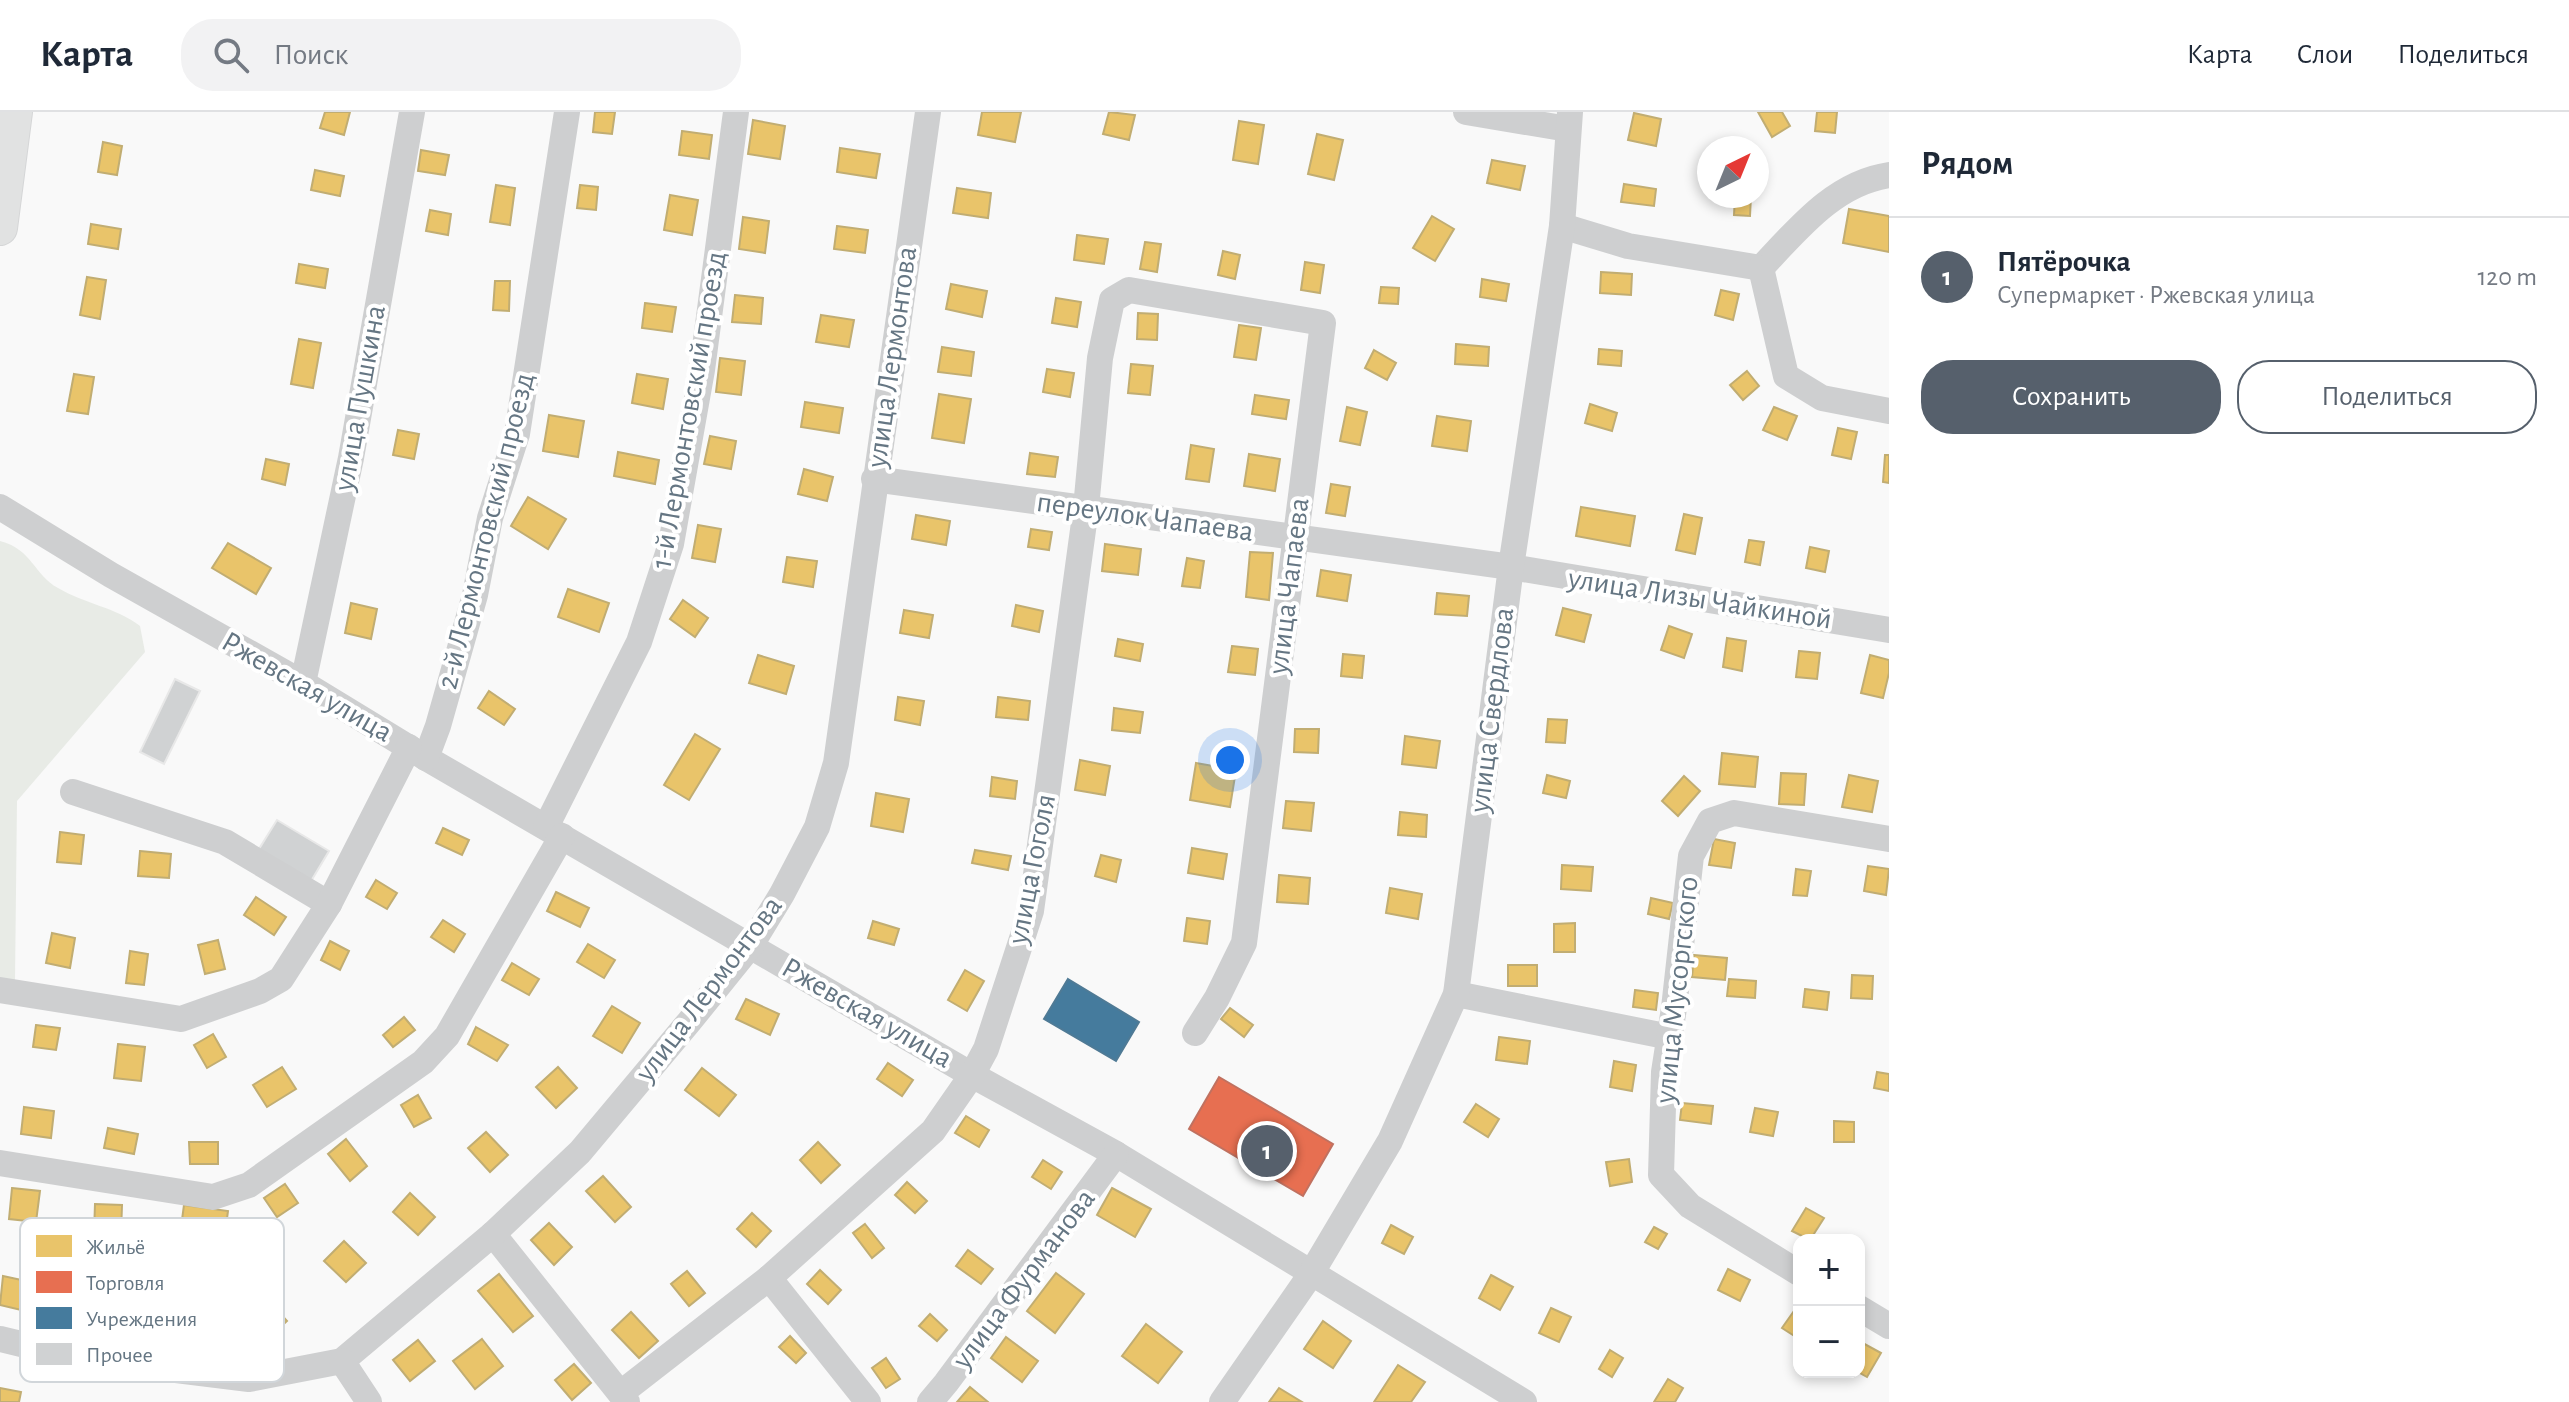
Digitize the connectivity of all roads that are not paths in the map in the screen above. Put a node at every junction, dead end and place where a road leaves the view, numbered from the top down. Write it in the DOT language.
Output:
graph roads {
  1 [pos="15,112"];
  2 [pos="412,112"];
  3 [pos="567,112"];
  4 [pos="736,112"];
  5 [pos="928,112"];
  6 [pos="1466,112"];
  7 [pos="1569,121"];
  8 [pos="5,150"];
  9 [pos="1889,175"];
  10 [pos="1562,226"];
  11 [pos="0,228"];
  12 [pos="1761,268"];
  13 [pos="1129,290"];
  14 [pos="1889,411"];
  15 [pos="874,479"];
  16 [pos="0,507"];
  17 [pos="1086,508"];
  18 [pos="1295,539"];
  19 [pos="1511,567"];
  20 [pos="1889,630"];
  21 [pos="303,683"];
  22 [pos="418,752"];
  23 [pos="73,792"];
  24 [pos="554,832"];
  25 [pos="1889,839"];
  26 [pos="329,904"];
  27 [pos="751,945"];
  28 [pos="0,990"];
  29 [pos="1456,994"];
  30 [pos="1195,1033"];
  31 [pos="1670,1037"];
  32 [pos="972,1075"];
  33 [pos="1116,1154"];
  34 [pos="0,1163"];
  35 [pos="493,1234"];
  36 [pos="1793,1269"];
  37 [pos="1311,1274"];
  38 [pos="769,1278"];
  39 [pos="1865,1312"];
  40 [pos="1889,1326"];
  41 [pos="0,1339"];
  42 [pos="20,1344"];
  43 [pos="342,1361"];
  44 [pos="284,1372"];
  45 [pos="624,1398"];
  46 [pos="369,1402"];
  47 [pos="868,1402"];
  48 [pos="930,1402"];
  49 [pos="1222,1402"];
  50 [pos="1524,1402"];
  1 -- 8 [label="main road"];
  2 -- 21 [label="street, улица Пушкина"];
  3 -- 22 [label="street, 2-й Лермонтовский проезд"];
  4 -- 24 [label="street, 1-й Лермонтовский проезд"];
  5 -- 15 [label="street, улица Лермонтова"];
  6 -- 7 [label="street"];
  7 -- 10 [label="street, улица Свердлова"];
  8 -- 11 [label="main road"];
  9 -- 12 [label="street"];
  10 -- 12 [label="street"];
  10 -- 19 [label="street, улица Свердлова"];
  12 -- 14 [label="street"];
  13 -- 17 [label="street, улица Гоголя"];
  13 -- 18 [label="street, улица Чапаева"];
  15 -- 17 [label="street, переулок Чапаева"];
  15 -- 27 [label="street, улица Лермонтова"];
  16 -- 21 [label="street, Ржевская улица"];
  17 -- 18 [label="street, переулок Чапаева"];
  17 -- 32 [label="street, улица Гоголя"];
  18 -- 19 [label="street, переулок Чапаева"];
  18 -- 30 [label="street, улица Чапаева"];
  19 -- 20 [label="street, улица Лизы Чайкиной"];
  19 -- 29 [label="street, улица Свердлова"];
  21 -- 22 [label="street, Ржевская улица"];
  22 -- 24 [label="street, Ржевская улица"];
  22 -- 26 [label="street, 2-й Лермонтовский проезд"];
  23 -- 26 [label="street"];
  24 -- 27 [label="street, Ржевская улица"];
  24 -- 34 [label="street, 1-й Лермонтовский проезд"];
  25 -- 31 [label="street, улица Мусоргского"];
  26 -- 28 [label="street, 2-й Лермонтовский проезд"];
  27 -- 32 [label="street, Ржевская улица"];
  27 -- 35 [label="street, улица Лермонтова"];
  29 -- 31 [label="street"];
  29 -- 37 [label="street, улица Свердлова"];
  31 -- 36 [label="street, улица Мусоргского"];
  32 -- 33 [label="street, Ржевская улица"];
  32 -- 38 [label="street, улица Гоголя"];
  33 -- 37 [label="street, Ржевская улица"];
  33 -- 48 [label="street, улица Фурманова"];
  35 -- 43 [label="street, улица Лермонтова"];
  35 -- 45 [label="street"];
  37 -- 49 [label="street, улица Свердлова"];
  37 -- 50 [label="street, Ржевская улица"];
  38 -- 45 [label="street, улица Гоголя"];
  38 -- 47 [label="street"];
  39 -- 40 [label="street"];
  41 -- 42 [label="street, улица Лермонтова"];
  43 -- 44 [label="street, улица Лермонтова"];
  43 -- 46 [label="street"];
}
